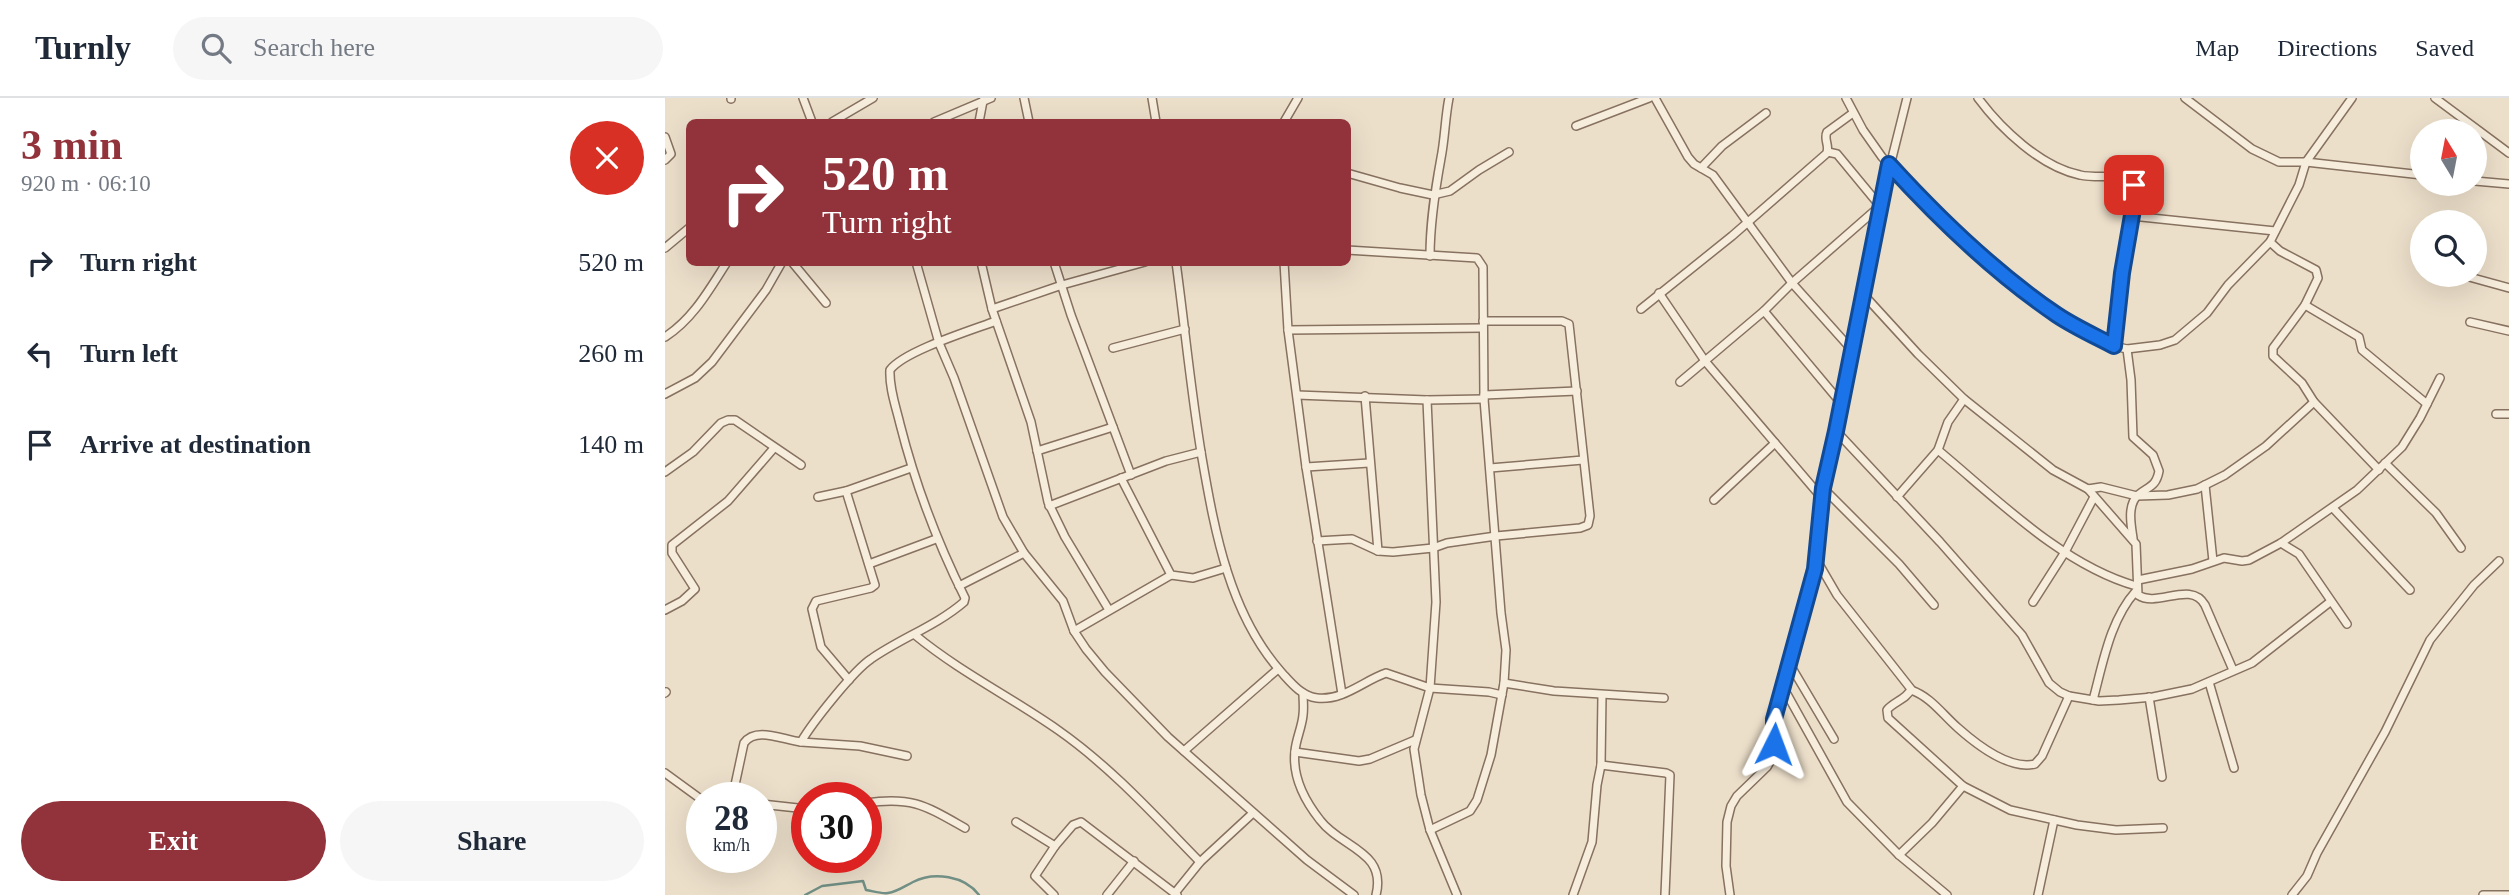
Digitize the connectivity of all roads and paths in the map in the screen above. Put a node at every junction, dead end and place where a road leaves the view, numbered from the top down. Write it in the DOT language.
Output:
graph roads {
  1 [pos="803,98"];
  2 [pos="873,98"];
  3 [pos="1024,98"];
  4 [pos="1152,98"];
  5 [pos="1298,98"];
  6 [pos="1449,98"];
  7 [pos="1649,98"];
  8 [pos="1655,98"];
  9 [pos="1846,98"];
  10 [pos="1907,98"];
  11 [pos="1978,98"];
  12 [pos="2185,98"];
  13 [pos="2352,98"];
  14 [pos="2435,98"];
  15 [pos="987,99"];
  16 [pos="1766,113"];
  17 [pos="1853,113"];
  18 [pos="812,119"];
  19 [pos="837,119"];
  20 [pos="942,119"];
  21 [pos="980,119"];
  22 [pos="1028,119"];
  23 [pos="1156,119"];
  24 [pos="1286,119"];
  25 [pos="1576,126"];
  26 [pos="665,137"];
  27 [pos="1509,152"];
  28 [pos="1828,152"];
  29 [pos="2509,153"];
  30 [pos="665,160"];
  31 [pos="2306,162"];
  32 [pos="1889,164"];
  33 [pos="1701,168"];
  34 [pos="1351,174"];
  35 [pos="2410,174"];
  36 [pos="2487,182"];
  37 [pos="2509,184"];
  38 [pos="1433,195"];
  39 [pos="1881,206"];
  40 [pos="2131,216"];
  41 [pos="1747,222"];
  42 [pos="686,230"];
  43 [pos="2275,231"];
  44 [pos="2270,242"];
  45 [pos="665,248"];
  46 [pos="1351,250"];
  47 [pos="1430,256"];
  48 [pos="724,266"];
  49 [pos="780,266"];
  50 [pos="795,266"];
  51 [pos="917,266"];
  52 [pos="982,266"];
  53 [pos="1055,266"];
  54 [pos="1131,266"];
  55 [pos="1177,266"];
  56 [pos="1284,266"];
  57 [pos="2487,282"];
  58 [pos="1792,283"];
  59 [pos="1062,285"];
  60 [pos="2509,288"];
  61 [pos="1659,293"];
  62 [pos="1864,295"];
  63 [pos="826,303"];
  64 [pos="2305,305"];
  65 [pos="992,309"];
  66 [pos="1641,309"];
  67 [pos="1764,311"];
  68 [pos="996,321"];
  69 [pos="2470,322"];
  70 [pos="1483,325"];
  71 [pos="1185,329"];
  72 [pos="1288,330"];
  73 [pos="2509,331"];
  74 [pos="665,337"];
  75 [pos="939,343"];
  76 [pos="2114,346"];
  77 [pos="1113,348"];
  78 [pos="2127,349"];
  79 [pos="1852,350"];
  80 [pos="1705,360"];
  81 [pos="2440,378"];
  82 [pos="1679,382"];
  83 [pos="1577,391"];
  84 [pos="665,394"];
  85 [pos="1297,395"];
  86 [pos="1365,396"];
  87 [pos="1484,397"];
  88 [pos="1964,399"];
  89 [pos="1427,400"];
  90 [pos="2314,402"];
  91 [pos="1841,403"];
  92 [pos="2427,404"];
  93 [pos="2496,414"];
  94 [pos="2509,414"];
  95 [pos="1113,427"];
  96 [pos="1836,431"];
  97 [pos="1775,443"];
  98 [pos="775,447"];
  99 [pos="1938,450"];
  100 [pos="1037,451"];
  101 [pos="1201,452"];
  102 [pos="1583,460"];
  103 [pos="1369,463"];
  104 [pos="2385,463"];
  105 [pos="801,465"];
  106 [pos="1306,467"];
  107 [pos="911,468"];
  108 [pos="1490,468"];
  109 [pos="2379,470"];
  110 [pos="665,472"];
  111 [pos="1131,475"];
  112 [pos="1121,478"];
  113 [pos="2205,485"];
  114 [pos="1823,488"];
  115 [pos="2088,488"];
  116 [pos="846,491"];
  117 [pos="2137,496"];
  118 [pos="818,497"];
  119 [pos="1898,497"];
  120 [pos="2094,497"];
  121 [pos="1822,498"];
  122 [pos="1714,500"];
  123 [pos="1049,506"];
  124 [pos="2333,508"];
  125 [pos="1496,536"];
  126 [pos="936,539"];
  127 [pos="2133,539"];
  128 [pos="1317,541"];
  129 [pos="2281,543"];
  130 [pos="1433,548"];
  131 [pos="2461,548"];
  132 [pos="1377,551"];
  133 [pos="2065,552"];
  134 [pos="1024,553"];
  135 [pos="1816,559"];
  136 [pos="2213,561"];
  137 [pos="2499,561"];
  138 [pos="869,564"];
  139 [pos="1226,568"];
  140 [pos="1171,575"];
  141 [pos="959,586"];
  142 [pos="2137,586"];
  143 [pos="2410,590"];
  144 [pos="2033,602"];
  145 [pos="2330,602"];
  146 [pos="1934,605"];
  147 [pos="665,610"];
  148 [pos="1109,610"];
  149 [pos="2347,624"];
  150 [pos="1074,631"];
  151 [pos="915,635"];
  152 [pos="1789,663"];
  153 [pos="1278,669"];
  154 [pos="2233,670"];
  155 [pos="849,680"];
  156 [pos="2209,682"];
  157 [pos="1503,683"];
  158 [pos="1782,687"];
  159 [pos="1430,688"];
  160 [pos="1911,690"];
  161 [pos="1303,693"];
  162 [pos="1342,694"];
  163 [pos="1502,695"];
  164 [pos="1602,695"];
  165 [pos="2069,696"];
  166 [pos="2149,697"];
  167 [pos="1664,698"];
  168 [pos="2093,700"];
  169 [pos="1834,739"];
  170 [pos="1415,740"];
  171 [pos="801,742"];
  172 [pos="1184,751"];
  173 [pos="1295,752"];
  174 [pos="907,756"];
  175 [pos="1601,765"];
  176 [pos="2234,768"];
  177 [pos="665,774"];
  178 [pos="2162,777"];
  179 [pos="736,782"];
  180 [pos="1963,786"];
  181 [pos="686,789"];
  182 [pos="882,802"];
  183 [pos="1253,813"];
  184 [pos="2054,820"];
  185 [pos="1016,822"];
  186 [pos="965,828"];
  187 [pos="2163,828"];
  188 [pos="1430,830"];
  189 [pos="1055,846"];
  190 [pos="1899,855"];
  191 [pos="1134,861"];
  192 [pos="1201,862"];
  193 [pos="1176,894"];
  194 [pos="1054,895"];
  195 [pos="1107,895"];
  196 [pos="1353,895"];
  197 [pos="1376,895"];
  198 [pos="1457,895"];
  199 [pos="1573,895"];
  200 [pos="1665,895"];
  201 [pos="1730,895"];
  202 [pos="1947,895"];
  203 [pos="2038,895"];
  204 [pos="2293,895"];
  205 [pos="2483,895"];
  206 [pos="2509,895"];
  1 -- 18 [label="street"];
  2 -- 19 [label="street"];
  3 -- 22 [label="street"];
  4 -- 23 [label="street"];
  5 -- 24 [label="street"];
  6 -- 38 [label="street"];
  7 -- 25 [label="street"];
  8 -- 33 [label="street"];
  9 -- 17 [label="street"];
  10 -- 32 [label="street"];
  11 -- 40 [label="street"];
  12 -- 31 [label="street"];
  13 -- 31 [label="street"];
  14 -- 29 [label="street"];
  15 -- 20 [label="street"];
  15 -- 21 [label="street"];
  16 -- 33 [label="street"];
  17 -- 28 [label="street"];
  17 -- 32 [label="street"];
  26 -- 30 [label="street"];
  27 -- 38 [label="street"];
  28 -- 39 [label="street"];
  28 -- 41 [label="street"];
  31 -- 35 [label="street"];
  31 -- 43 [label="street"];
  32 -- 39 [label="street"];
  32 -- 76 [label="street"];
  33 -- 41 [label="street"];
  34 -- 38 [label="street"];
  36 -- 37 [label="street"];
  38 -- 47 [label="street"];
  39 -- 58 [label="street"];
  39 -- 62 [label="street"];
  40 -- 43 [label="street"];
  40 -- 76 [label="street"];
  41 -- 58 [label="street"];
  41 -- 61 [label="street"];
  42 -- 45 [label="street"];
  43 -- 44 [label="street"];
  44 -- 64 [label="street"];
  44 -- 78 [label="street"];
  46 -- 47 [label="street"];
  47 -- 70 [label="street"];
  48 -- 74 [label="street"];
  49 -- 84 [label="street"];
  50 -- 63 [label="street"];
  51 -- 75 [label="street"];
  52 -- 65 [label="street"];
  53 -- 59 [label="street"];
  54 -- 59 [label="street"];
  55 -- 71 [label="street"];
  56 -- 72 [label="street"];
  57 -- 60 [label="street"];
  58 -- 67 [label="street"];
  58 -- 79 [label="street"];
  59 -- 65 [label="street"];
  59 -- 95 [label="street"];
  61 -- 66 [label="street"];
  61 -- 80 [label="street"];
  62 -- 79 [label="street"];
  62 -- 88 [label="street"];
  64 -- 90 [label="street"];
  64 -- 92 [label="street"];
  65 -- 68 [label="street"];
  67 -- 80 [label="street"];
  67 -- 91 [label="street"];
  68 -- 75 [label="street"];
  68 -- 100 [label="street"];
  69 -- 73 [label="street"];
  70 -- 72 [label="street"];
  70 -- 83 [label="street"];
  70 -- 87 [label="street"];
  71 -- 77 [label="street"];
  71 -- 101 [label="street"];
  72 -- 85 [label="street"];
  75 -- 107 [label="street"];
  75 -- 134 [label="street"];
  76 -- 78 [label="street"];
  78 -- 117 [label="street"];
  79 -- 91 [label="street"];
  80 -- 82 [label="street"];
  80 -- 97 [label="street"];
  81 -- 92 [label="street"];
  83 -- 87 [label="street"];
  83 -- 102 [label="street"];
  85 -- 86 [label="street"];
  85 -- 106 [label="street"];
  86 -- 89 [label="street"];
  86 -- 103 [label="street"];
  87 -- 89 [label="street"];
  87 -- 108 [label="street"];
  88 -- 99 [label="street"];
  88 -- 115 [label="street"];
  89 -- 130 [label="street"];
  90 -- 109 [label="street"];
  90 -- 113 [label="street"];
  91 -- 96 [label="street"];
  92 -- 104 [label="street"];
  93 -- 94 [label="street"];
  95 -- 100 [label="street"];
  95 -- 111 [label="street"];
  96 -- 114 [label="street"];
  96 -- 119 [label="street"];
  97 -- 121 [label="street"];
  97 -- 122 [label="street"];
  98 -- 105 [label="street"];
  98 -- 110 [label="street"];
  98 -- 147 [label="street"];
  99 -- 119 [label="street"];
  99 -- 133 [label="street"];
  100 -- 123 [label="street"];
  101 -- 111 [label="street"];
  101 -- 139 [label="street"];
  102 -- 108 [label="street"];
  102 -- 125 [label="street"];
  103 -- 106 [label="street"];
  103 -- 132 [label="street"];
  104 -- 109 [label="street"];
  104 -- 131 [label="street"];
  106 -- 128 [label="street"];
  107 -- 116 [label="street"];
  107 -- 126 [label="street"];
  108 -- 125 [label="street"];
  109 -- 124 [label="street"];
  111 -- 112 [label="street"];
  112 -- 123 [label="street"];
  112 -- 140 [label="street"];
  113 -- 117 [label="street"];
  113 -- 136 [label="street"];
  114 -- 121 [label="street"];
  114 -- 146 [label="street"];
  115 -- 117 [label="street"];
  115 -- 120 [label="street"];
  116 -- 118 [label="street"];
  116 -- 138 [label="street"];
  117 -- 127 [label="street"];
  119 -- 165 [label="street"];
  120 -- 127 [label="street"];
  120 -- 133 [label="street"];
  121 -- 135 [label="street"];
  123 -- 148 [label="street"];
  124 -- 129 [label="street"];
  124 -- 143 [label="street"];
  125 -- 130 [label="street"];
  125 -- 157 [label="street"];
  126 -- 138 [label="street"];
  126 -- 141 [label="street"];
  127 -- 142 [label="street"];
  128 -- 132 [label="street"];
  128 -- 162 [label="street"];
  129 -- 136 [label="street"];
  129 -- 145 [label="street"];
  130 -- 132 [label="street"];
  130 -- 159 [label="street"];
  133 -- 142 [label="street"];
  133 -- 144 [label="street"];
  134 -- 141 [label="street"];
  134 -- 150 [label="street"];
  135 -- 152 [label="street"];
  135 -- 160 [label="street"];
  136 -- 142 [label="street"];
  137 -- 204 [label="street"];
  138 -- 155 [label="street"];
  139 -- 140 [label="street"];
  139 -- 153 [label="street"];
  140 -- 148 [label="street"];
  141 -- 151 [label="street"];
  142 -- 154 [label="street"];
  142 -- 168 [label="street"];
  145 -- 149 [label="street"];
  145 -- 154 [label="street"];
  148 -- 150 [label="street"];
  150 -- 172 [label="street"];
  151 -- 155 [label="street"];
  151 -- 192 [label="street"];
  152 -- 158 [label="street"];
  152 -- 169 [label="street"];
  153 -- 161 [label="street"];
  153 -- 172 [label="street"];
  154 -- 156 [label="street"];
  155 -- 171 [label="street"];
  156 -- 166 [label="street"];
  156 -- 176 [label="street"];
  157 -- 163 [label="street"];
  157 -- 164 [label="street"];
  158 -- 190 [label="street"];
  158 -- 201 [label="street"];
  159 -- 162 [label="street"];
  159 -- 163 [label="street"];
  159 -- 170 [label="street"];
  160 -- 165 [label="street"];
  160 -- 180 [label="street"];
  161 -- 162 [label="street"];
  161 -- 173 [label="street"];
  163 -- 188 [label="street"];
  164 -- 167 [label="street"];
  164 -- 175 [label="street"];
  165 -- 168 [label="street"];
  166 -- 168 [label="street"];
  166 -- 178 [label="street"];
  170 -- 173 [label="street"];
  170 -- 188 [label="street"];
  171 -- 174 [label="street"];
  171 -- 179 [label="street"];
  172 -- 183 [label="street"];
  173 -- 197 [label="street"];
  175 -- 199 [label="street"];
  175 -- 200 [label="street"];
  177 -- 181 [label="street"];
  180 -- 184 [label="street"];
  180 -- 190 [label="street"];
  182 -- 186 [label="street"];
  183 -- 192 [label="street"];
  183 -- 196 [label="street"];
  184 -- 187 [label="street"];
  184 -- 203 [label="street"];
  185 -- 189 [label="street"];
  188 -- 198 [label="street"];
  189 -- 191 [label="street"];
  189 -- 194 [label="street"];
  190 -- 202 [label="street"];
  191 -- 193 [label="street"];
  191 -- 195 [label="street"];
  192 -- 193 [label="street"];
  205 -- 206 [label="street"];
}
